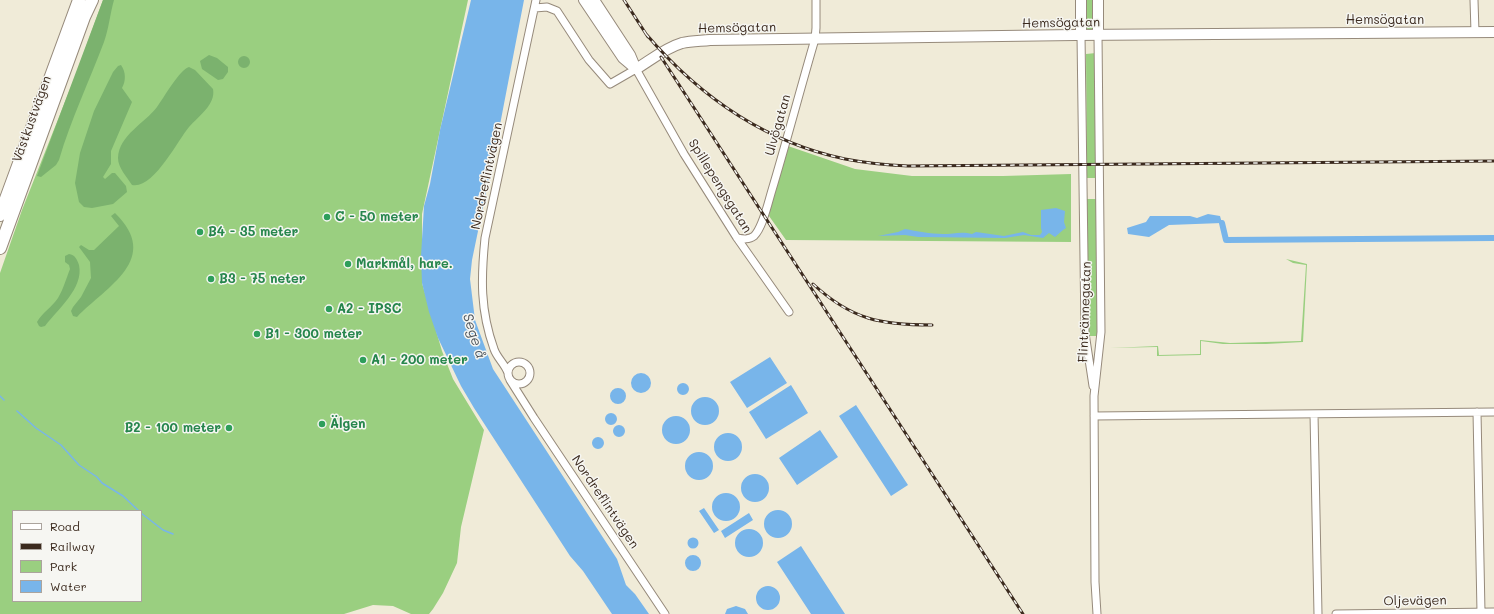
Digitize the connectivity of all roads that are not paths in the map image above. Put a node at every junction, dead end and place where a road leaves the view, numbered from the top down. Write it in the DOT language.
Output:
graph roads {
  1 [pos="78,0"];
  2 [pos="91,0"];
  3 [pos="536,0"];
  4 [pos="584,0"];
  5 [pos="594,0"];
  6 [pos="816,0"];
  7 [pos="1081,0"];
  8 [pos="1098,0"];
  9 [pos="1474,0"];
  10 [pos="535,8"];
  11 [pos="1475,32"];
  12 [pos="1494,32"];
  13 [pos="1081,35"];
  14 [pos="1098,35"];
  15 [pos="815,39"];
  16 [pos="636,69"];
  17 [pos="2,215"];
  18 [pos="737,238"];
  19 [pos="0,248"];
  20 [pos="789,312"];
  21 [pos="499,356"];
  22 [pos="516,362"];
  23 [pos="509,376"];
  24 [pos="525,382"];
  25 [pos="1094,396"];
  26 [pos="525,403"];
  27 [pos="1477,412"];
  28 [pos="1494,412"];
  29 [pos="1314,414"];
  30 [pos="1094,416"];
  31 [pos="1481,612"];
  32 [pos="1494,612"];
  33 [pos="665,614"];
  34 [pos="1098,614"];
  35 [pos="1318,614"];
  36 [pos="1336,614"];
  1 -- 17 [label="highway, Västkustvägen"];
  2 -- 17 [label="highway, Västkustvägen"];
  3 -- 10 [label="street, Nordreflintvägen"];
  4 -- 16 [label="street, Spillepengsgatan"];
  5 -- 16 [label="street, Spillepengsgatan"];
  6 -- 15 [label="street, Ulvögatan"];
  7 -- 13 [label="street, Flintrännegatan"];
  8 -- 14 [label="street, Flintrännegatan"];
  9 -- 11 [label="street"];
  10 -- 16 [label="street"];
  10 -- 21 [label="street, Nordreflintvägen"];
  11 -- 12 [label="street, Hemsögatan"];
  11 -- 14 [label="street, Hemsögatan"];
  13 -- 14 [label="street, Hemsögatan"];
  13 -- 15 [label="street, Hemsögatan"];
  13 -- 25 [label="street, Flintrännegatan"];
  14 -- 25 [label="street, Flintrännegatan"];
  15 -- 16 [label="street, Hemsögatan"];
  15 -- 18 [label="street, Ulvögatan"];
  16 -- 18 [label="street, Spillepengsgatan"];
  17 -- 19 [label="highway, Västkustvägen"];
  18 -- 20 [label="street, Spillepengsgatan"];
  21 -- 22 [label="street"];
  21 -- 23 [label="street, Nordreflintvägen"];
  22 -- 23 [label="street"];
  22 -- 24 [label="street"];
  23 -- 24 [label="street"];
  23 -- 26 [label="street, Nordreflintvägen"];
  24 -- 26 [label="street"];
  25 -- 30 [label="street"];
  26 -- 33 [label="street, Nordreflintvägen"];
  27 -- 28 [label="street"];
  27 -- 29 [label="street"];
  27 -- 31 [label="street"];
  29 -- 30 [label="street"];
  29 -- 35 [label="street"];
  30 -- 34 [label="street"];
  31 -- 32 [label="street, Oljevägen"];
  31 -- 36 [label="street, Oljevägen"];
}
